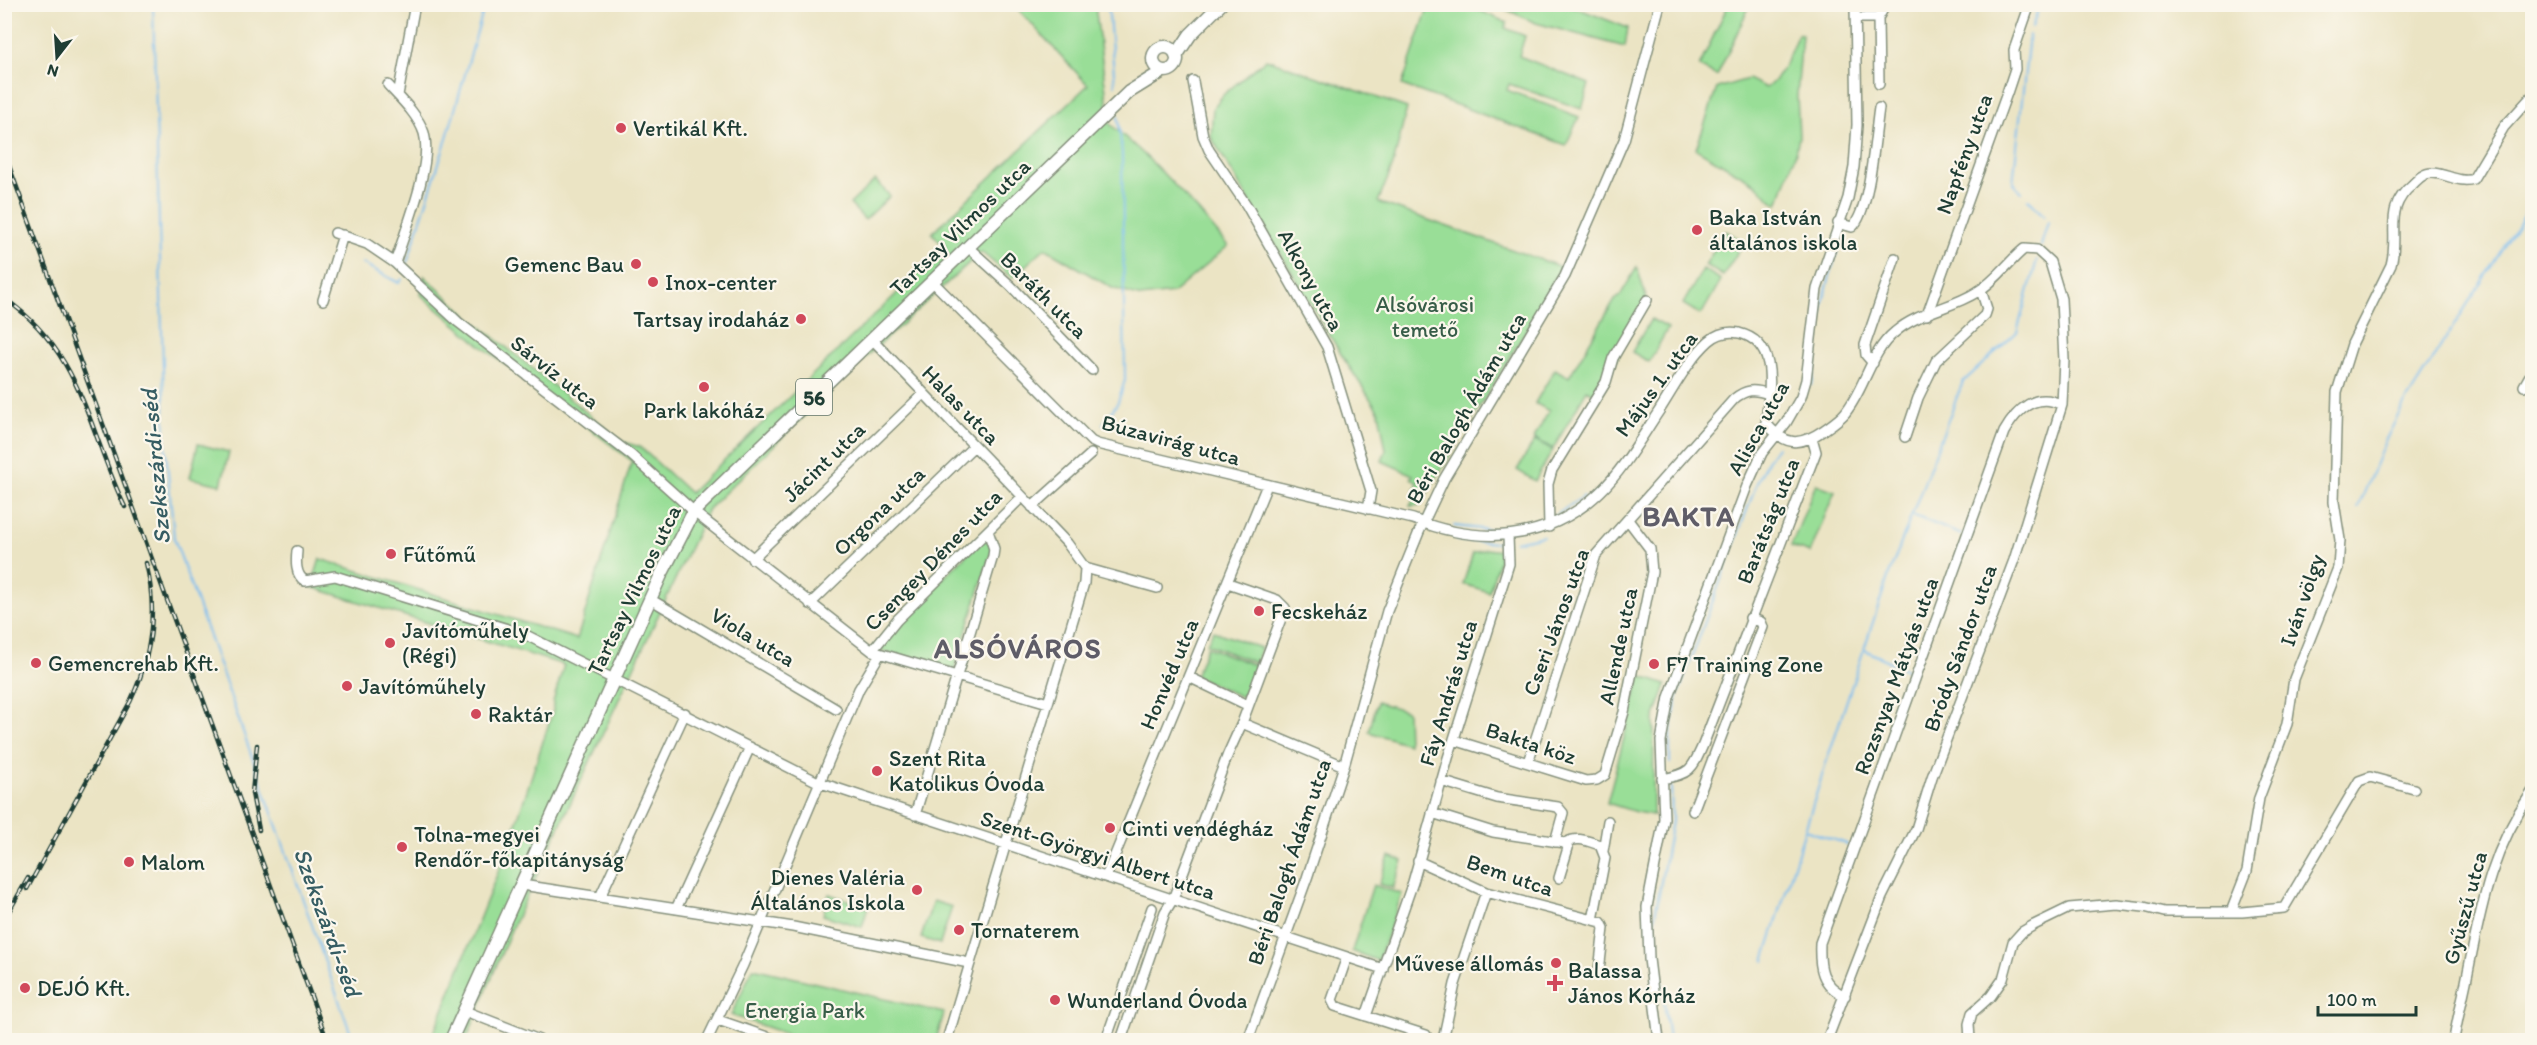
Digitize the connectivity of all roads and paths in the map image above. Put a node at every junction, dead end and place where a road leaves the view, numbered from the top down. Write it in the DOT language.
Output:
graph roads {
  1 [pos="415,4"];
  2 [pos="1221,4"];
  3 [pos="1660,4"];
  4 [pos="1855,4"];
  5 [pos="1886,4"];
  6 [pos="2030,4"];
  7 [pos="1856,18"];
  8 [pos="1878,18"];
  9 [pos="1190,35"];
  10 [pos="1165,47"];
  11 [pos="1176,56"];
  12 [pos="1153,59"];
  13 [pos="1163,71"];
  14 [pos="1193,81"];
  15 [pos="1879,84"];
  16 [pos="388,85"];
  17 [pos="1129,92"];
  18 [pos="398,95"];
  19 [pos="2532,96"];
  20 [pos="1879,108"];
  21 [pos="1838,223"];
  22 [pos="969,248"];
  23 [pos="2045,256"];
  24 [pos="1896,258"];
  25 [pos="395,263"];
  26 [pos="933,282"];
  27 [pos="1981,290"];
  28 [pos="323,300"];
  29 [pos="1647,300"];
  30 [pos="1927,315"];
  31 [pos="873,340"];
  32 [pos="1873,363"];
  33 [pos="1092,370"];
  34 [pos="2532,372"];
  35 [pos="2524,386"];
  36 [pos="922,394"];
  37 [pos="1769,394"];
  38 [pos="2062,405"];
  39 [pos="1777,436"];
  40 [pos="1905,437"];
  41 [pos="1812,438"];
  42 [pos="974,446"];
  43 [pos="1091,454"];
  44 [pos="1267,485"];
  45 [pos="1022,497"];
  46 [pos="1032,507"];
  47 [pos="1368,509"];
  48 [pos="694,511"];
  49 [pos="1628,520"];
  50 [pos="1423,523"];
  51 [pos="1549,527"];
  52 [pos="988,531"];
  53 [pos="1508,536"];
  54 [pos="297,551"];
  55 [pos="752,559"];
  56 [pos="1085,568"];
  57 [pos="1228,583"];
  58 [pos="1157,588"];
  59 [pos="650,599"];
  60 [pos="810,603"];
  61 [pos="1750,618"];
  62 [pos="876,653"];
  63 [pos="958,675"];
  64 [pos="1189,677"];
  65 [pos="614,678"];
  66 [pos="1048,703"];
  67 [pos="1247,705"];
  68 [pos="836,709"];
  69 [pos="686,714"];
  70 [pos="1242,723"];
  71 [pos="1454,740"];
  72 [pos="750,747"];
  73 [pos="1527,762"];
  74 [pos="1344,766"];
  75 [pos="1662,779"];
  76 [pos="1597,780"];
  77 [pos="1441,781"];
  78 [pos="818,782"];
  79 [pos="2414,789"];
  80 [pos="2532,792"];
  81 [pos="1693,811"];
  82 [pos="1431,813"];
  83 [pos="915,815"];
  84 [pos="1608,820"];
  85 [pos="1560,843"];
  86 [pos="1005,844"];
  87 [pos="1603,851"];
  88 [pos="1418,861"];
  89 [pos="1106,877"];
  90 [pos="1559,878"];
  91 [pos="522,885"];
  92 [pos="1486,892"];
  93 [pos="600,897"];
  94 [pos="1173,899"];
  95 [pos="1152,908"];
  96 [pos="676,909"];
  97 [pos="2230,912"];
  98 [pos="1593,920"];
  99 [pos="760,922"];
  100 [pos="1286,937"];
  101 [pos="1347,957"];
  102 [pos="969,963"];
  103 [pos="1383,969"];
  104 [pos="1599,971"];
  105 [pos="1845,996"];
  106 [pos="465,1011"];
  107 [pos="1366,1016"];
  108 [pos="718,1020"];
  109 [pos="746,1030"];
  110 [pos="1426,1035"];
  111 [pos="451,1041"];
  112 [pos="539,1041"];
  113 [pos="707,1041"];
  114 [pos="745,1041"];
  115 [pos="776,1041"];
  116 [pos="947,1041"];
  117 [pos="1106,1041"];
  118 [pos="1121,1041"];
  119 [pos="1248,1041"];
  120 [pos="1443,1041"];
  121 [pos="1659,1041"];
  122 [pos="1827,1041"];
  123 [pos="1970,1041"];
  124 [pos="2454,1041"];
  1 -- 18 [label="street"];
  2 -- 9 [label="main road, 56"];
  3 -- 50 [label="street, Béri Balogh Ádám utca"];
  4 -- 7 [label="street, Alisca utca"];
  5 -- 8 [label="street"];
  6 -- 30 [label="street, Napfény utca"];
  7 -- 8 [label="street"];
  7 -- 21 [label="street, Alisca utca"];
  8 -- 15 [label="street"];
  9 -- 10 [label="main road, 56"];
  9 -- 11 [label="main road, 56"];
  10 -- 11 [label="main road"];
  10 -- 12 [label="main road, 56"];
  11 -- 13 [label="main road, 56"];
  12 -- 13 [label="main road"];
  12 -- 17 [label="main road, 56"];
  13 -- 17 [label="main road, 56"];
  14 -- 47 [label="street, Alkony utca"];
  16 -- 18 [label="street"];
  17 -- 22 [label="main road, Tartsay Vilmos utca / 56"];
  18 -- 25 [label="street"];
  19 -- 97 [label="street, Iván völgy"];
  20 -- 21 [label="street"];
  21 -- 39 [label="street, Alisca utca"];
  22 -- 26 [label="main road, Tartsay Vilmos utca / 56"];
  22 -- 33 [label="street, Baráth utca"];
  23 -- 27 [label="street, Barátság utca"];
  23 -- 38 [label="street, Bródy Sándor utca"];
  24 -- 32 [label="street"];
  25 -- 28 [label="street, Sárvíz utca"];
  25 -- 48 [label="street, Sárvíz utca"];
  26 -- 31 [label="main road, Tartsay Vilmos utca / 56"];
  26 -- 44 [label="street, Búzavirág utca"];
  27 -- 30 [label="street, Barátság utca"];
  27 -- 40 [label="street"];
  29 -- 51 [label="street, Május 1. utca"];
  30 -- 32 [label="street, Barátság utca"];
  31 -- 36 [label="street, Halas utca"];
  31 -- 48 [label="main road, Tartsay Vilmos utca / 56"];
  32 -- 41 [label="street, Barátság utca"];
  34 -- 35 [label="street"];
  36 -- 42 [label="street, Halas utca"];
  36 -- 55 [label="street, Jácint utca"];
  37 -- 39 [label="street, Május 1. utca"];
  37 -- 49 [label="street, Cseri János utca"];
  37 -- 51 [label="street, Május 1. utca"];
  38 -- 105 [label="street, Bródy Sándor utca"];
  38 -- 105 [label="street, Rozsnyay Mátyás utca"];
  39 -- 41 [label="street, Barátság utca"];
  39 -- 75 [label="street, Alisca utca"];
  41 -- 61 [label="street, Barátság utca"];
  42 -- 45 [label="street, Halas utca"];
  42 -- 60 [label="street, Orgona utca"];
  43 -- 46 [label="street"];
  44 -- 47 [label="street, Búzavirág utca"];
  44 -- 57 [label="street, Honvéd utca"];
  45 -- 46 [label="street, Halas utca"];
  45 -- 52 [label="street, Csengey Dénes utca"];
  46 -- 56 [label="street, Halas utca"];
  47 -- 50 [label="street, Búzavirág utca"];
  48 -- 55 [label="street, Sárvíz utca"];
  48 -- 59 [label="main road, Tartsay Vilmos utca / 56"];
  49 -- 73 [label="street, Cseri János utca"];
  49 -- 76 [label="street, Allende utca"];
  50 -- 53 [label="street, Május 1. utca"];
  50 -- 74 [label="street, Béri Balogh Ádám utca"];
  51 -- 53 [label="street, Május 1. utca"];
  52 -- 62 [label="street, Csengey Dénes utca"];
  52 -- 63 [label="street"];
  53 -- 71 [label="street, Fáy András utca"];
  54 -- 65 [label="street, Szent-Györgyi Albert utca"];
  55 -- 60 [label="street, Sárvíz utca"];
  56 -- 58 [label="street"];
  56 -- 66 [label="street"];
  57 -- 64 [label="street, Honvéd utca"];
  57 -- 67 [label="street"];
  59 -- 65 [label="main road, Tartsay Vilmos utca / 56"];
  59 -- 68 [label="street, Viola utca"];
  60 -- 62 [label="street, Sárvíz utca"];
  61 -- 75 [label="street, Barátság utca"];
  61 -- 81 [label="street, Barátság utca"];
  62 -- 63 [label="street"];
  62 -- 78 [label="street, Csengey Dénes utca"];
  63 -- 66 [label="street"];
  63 -- 83 [label="street"];
  64 -- 67 [label="street"];
  64 -- 89 [label="street, Honvéd utca"];
  65 -- 69 [label="street, Szent-Györgyi Albert utca"];
  65 -- 91 [label="main road, Tartsay Vilmos utca / 56"];
  66 -- 86 [label="street"];
  67 -- 70 [label="street"];
  69 -- 72 [label="street, Szent-Györgyi Albert utca"];
  69 -- 93 [label="street"];
  70 -- 74 [label="street"];
  70 -- 94 [label="street"];
  71 -- 73 [label="street, Bakta köz"];
  71 -- 77 [label="street, Fáy András utca"];
  72 -- 78 [label="street, Szent-Györgyi Albert utca"];
  72 -- 96 [label="street"];
  73 -- 76 [label="street, Bakta köz"];
  74 -- 100 [label="street, Béri Balogh Ádám utca"];
  75 -- 121 [label="street, Alisca utca"];
  77 -- 82 [label="street, Fáy András utca"];
  77 -- 85 [label="street"];
  78 -- 83 [label="street, Szent-Györgyi Albert utca"];
  78 -- 99 [label="street, Csengey Dénes utca"];
  79 -- 97 [label="street"];
  80 -- 124 [label="street, Gyűszű utca"];
  82 -- 85 [label="street"];
  82 -- 88 [label="street, Fáy András utca"];
  83 -- 86 [label="street, Szent-Györgyi Albert utca"];
  84 -- 87 [label="street"];
  85 -- 87 [label="street"];
  85 -- 90 [label="street"];
  86 -- 89 [label="street, Szent-Györgyi Albert utca"];
  86 -- 102 [label="street"];
  87 -- 98 [label="street"];
  88 -- 92 [label="street, Bem utca"];
  88 -- 103 [label="street, Fáy András utca"];
  89 -- 94 [label="street, Szent-Györgyi Albert utca"];
  91 -- 93 [label="street"];
  91 -- 106 [label="main road, Tartsay Vilmos utca / 56"];
  92 -- 98 [label="street, Bem utca"];
  92 -- 120 [label="street"];
  93 -- 96 [label="street"];
  94 -- 100 [label="street, Szent-Györgyi Albert utca"];
  94 -- 118 [label="street"];
  95 -- 117 [label="street"];
  96 -- 99 [label="street"];
  97 -- 123 [label="street"];
  98 -- 104 [label="street"];
  99 -- 102 [label="street"];
  99 -- 108 [label="street, Csengey Dénes utca"];
  100 -- 101 [label="street, Szent-Györgyi Albert utca"];
  100 -- 119 [label="street, Béri Balogh Ádám utca"];
  101 -- 103 [label="street, Szent-Györgyi Albert utca"];
  101 -- 107 [label="street"];
  102 -- 116 [label="street"];
  103 -- 107 [label="street, Fáy András utca"];
  105 -- 122 [label="street, Bródy Sándor utca"];
  106 -- 111 [label="main road, Tartsay Vilmos utca / 56"];
  106 -- 112 [label="street"];
  107 -- 110 [label="street"];
  108 -- 109 [label="street"];
  108 -- 113 [label="street, Csengey Dénes utca"];
  109 -- 114 [label="street"];
  109 -- 115 [label="street"];
}
